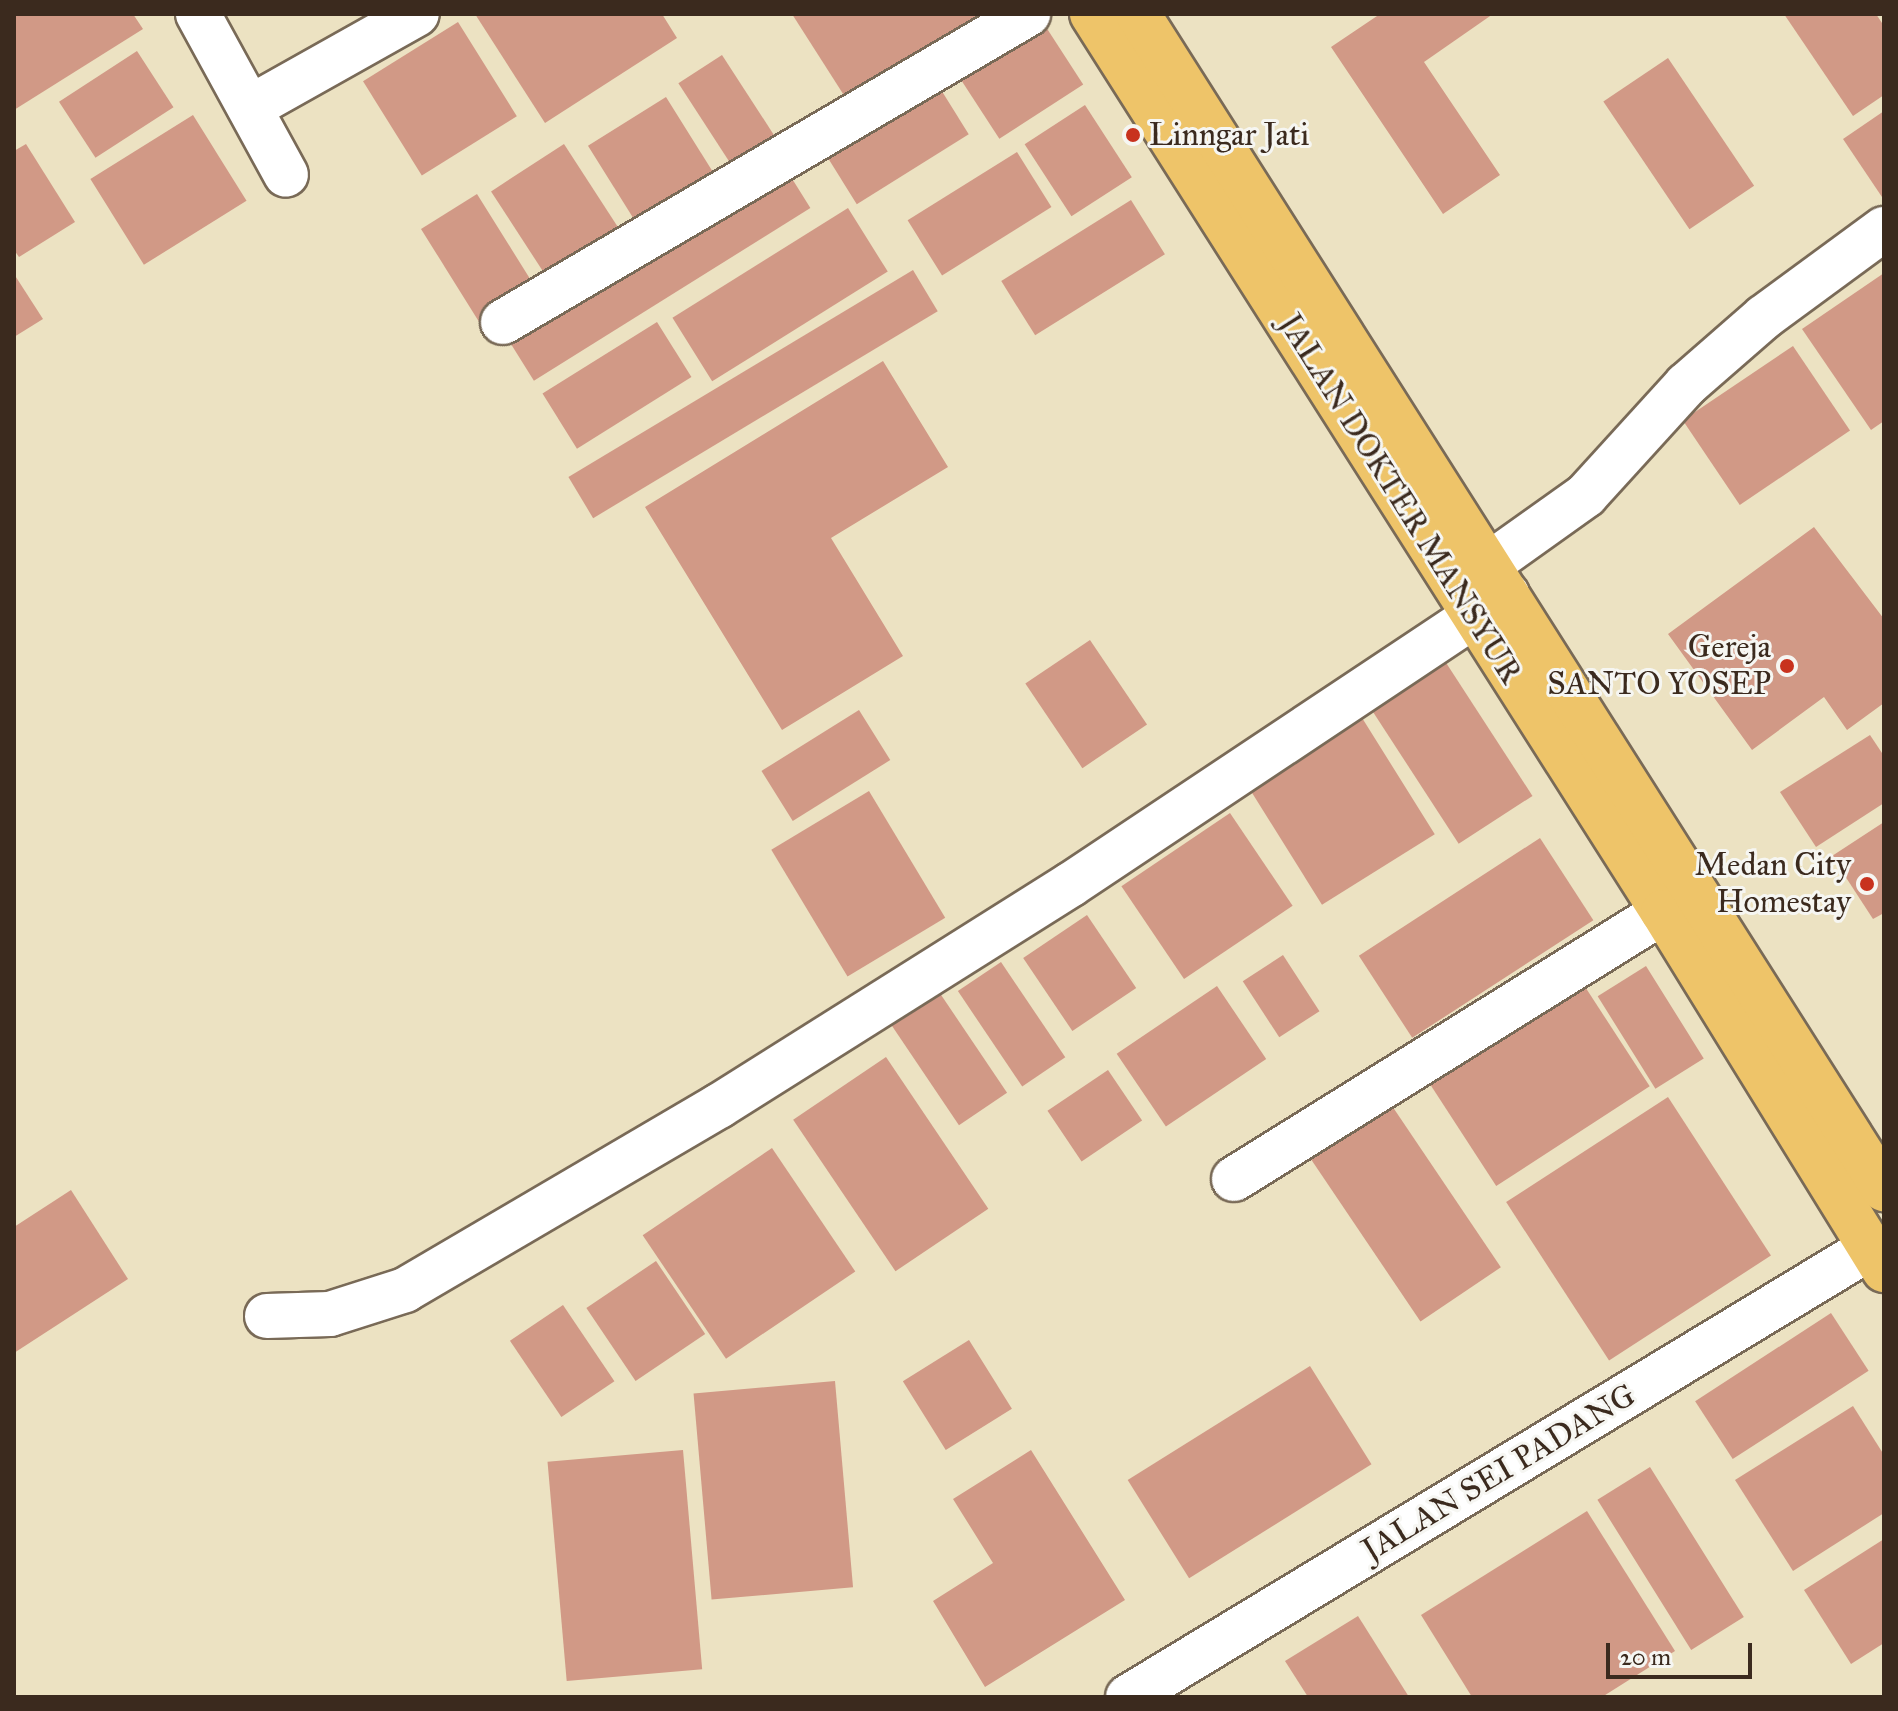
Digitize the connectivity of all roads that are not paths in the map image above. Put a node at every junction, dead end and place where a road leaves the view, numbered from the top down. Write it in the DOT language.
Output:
graph roads {
  1 [pos="198,14"];
  2 [pos="417,14"];
  3 [pos="1028,14"];
  4 [pos="1092,14"];
  5 [pos="1138,14"];
  6 [pos="251,107"];
  7 [pos="286,175"];
  8 [pos="1884,229"];
  9 [pos="503,322"];
  10 [pos="1489,591"];
  11 [pos="1663,912"];
  12 [pos="1234,1179"];
  13 [pos="1884,1189"];
  14 [pos="1877,1259"];
  15 [pos="267,1316"];
  16 [pos="1128,1697"];
  1 -- 6 [label="street"];
  2 -- 6 [label="street"];
  3 -- 9 [label="street"];
  4 -- 10 [label="main road, JALAN DOKTER MANSYUR"];
  5 -- 10 [label="main road, JALAN DOKTER MANSYUR"];
  6 -- 7 [label="street"];
  8 -- 10 [label="street"];
  10 -- 11 [label="main road, JALAN DOKTER MANSYUR"];
  10 -- 13 [label="main road, JALAN DOKTER MANSYUR"];
  10 -- 15 [label="street"];
  11 -- 12 [label="street"];
  11 -- 14 [label="main road, JALAN DOKTER MANSYUR"];
  14 -- 16 [label="street, JALAN SEI PADANG"];
}
